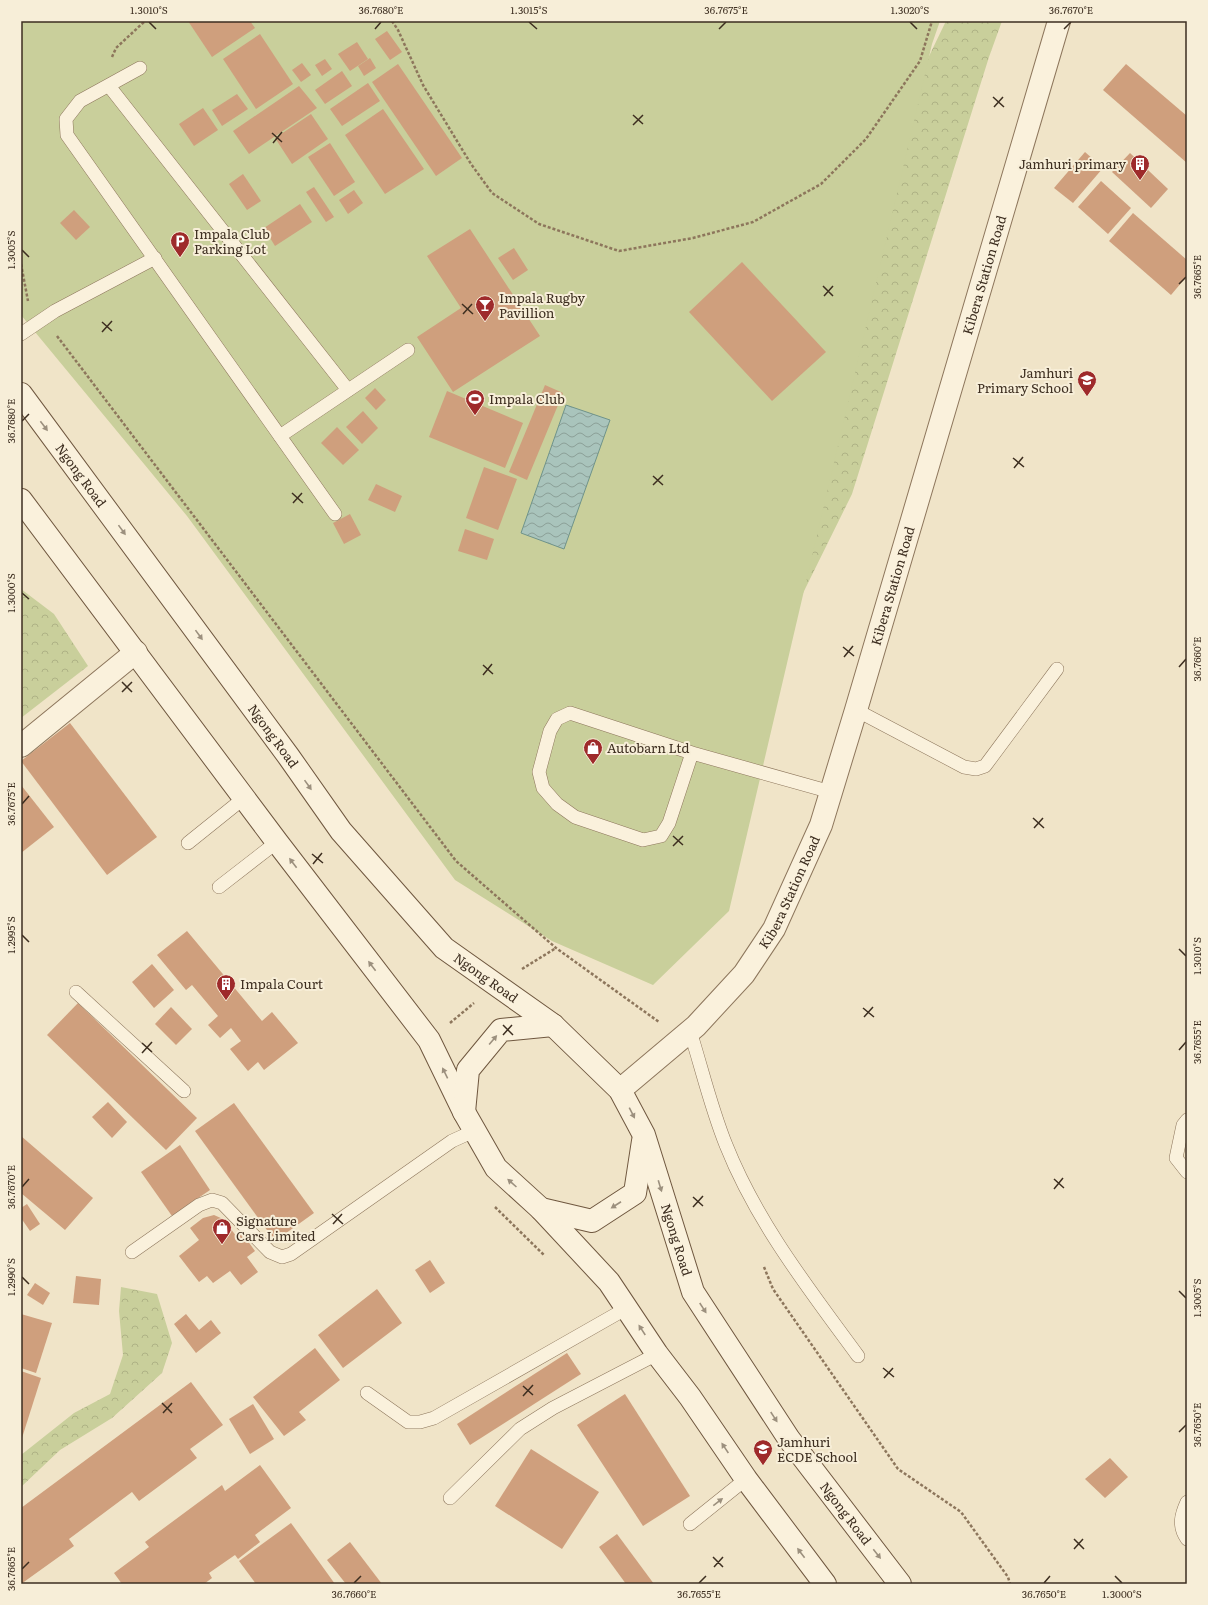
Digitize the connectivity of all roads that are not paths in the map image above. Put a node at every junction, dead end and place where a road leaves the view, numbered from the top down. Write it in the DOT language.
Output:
graph roads {
  1 [pos="1059,21"];
  2 [pos="140,68"];
  3 [pos="109,86"];
  4 [pos="155,258"];
  5 [pos="21,334"];
  6 [pos="408,350"];
  7 [pos="348,390"];
  8 [pos="21,394"];
  9 [pos="280,436"];
  10 [pos="21,500"];
  11 [pos="335,514"];
  12 [pos="136,652"];
  13 [pos="1057,669"];
  14 [pos="856,710"];
  15 [pos="21,746"];
  16 [pos="692,753"];
  17 [pos="831,792"];
  18 [pos="244,798"];
  19 [pos="277,842"];
  20 [pos="188,843"];
  21 [pos="219,887"];
  22 [pos="76,992"];
  23 [pos="553,1025"];
  24 [pos="684,1037"];
  25 [pos="620,1090"];
  26 [pos="184,1091"];
  27 [pos="1187,1120"];
  28 [pos="469,1121"];
  29 [pos="644,1135"];
  30 [pos="1187,1172"];
  31 [pos="541,1209"];
  32 [pos="132,1252"];
  33 [pos="627,1308"];
  34 [pos="657,1354"];
  35 [pos="858,1356"];
  36 [pos="367,1392"];
  37 [pos="746,1480"];
  38 [pos="450,1498"];
  39 [pos="1187,1502"];
  40 [pos="690,1524"];
  41 [pos="1187,1539"];
  42 [pos="825,1584"];
  43 [pos="900,1584"];
  1 -- 14 [label="main road, Kibera Station Road"];
  2 -- 3 [label="lane"];
  3 -- 4 [label="lane"];
  3 -- 7 [label="lane"];
  4 -- 5 [label="lane"];
  4 -- 9 [label="lane"];
  6 -- 7 [label="lane"];
  7 -- 9 [label="lane"];
  8 -- 23 [label="main road, Ngong Road, one-way"];
  9 -- 11 [label="lane"];
  10 -- 12 [label="main road"];
  12 -- 15 [label="main road"];
  12 -- 18 [label="main road"];
  13 -- 14 [label="lane"];
  14 -- 17 [label="main road, Kibera Station Road"];
  16 -- 16 [label="lane"];
  16 -- 17 [label="lane"];
  17 -- 24 [label="main road, Kibera Station Road"];
  18 -- 19 [label="main road"];
  18 -- 20 [label="lane"];
  19 -- 21 [label="lane"];
  28 -- 19 [label="main road, one-way"];
  22 -- 26 [label="lane"];
  23 -- 25 [label="main road, Ngong Road"];
  28 -- 23 [label="main road, one-way"];
  24 -- 25 [label="main road, Kibera Station Road"];
  24 -- 35 [label="lane"];
  25 -- 29 [label="main road, Ngong Road, one-way"];
  27 -- 30 [label="lane"];
  31 -- 28 [label="main road, one-way"];
  28 -- 32 [label="lane"];
  29 -- 31 [label="main road, one-way"];
  29 -- 43 [label="main road, Ngong Road, one-way"];
  31 -- 33 [label="main road"];
  34 -- 33 [label="main road, one-way"];
  33 -- 36 [label="lane"];
  37 -- 34 [label="main road, one-way"];
  34 -- 38 [label="lane"];
  40 -- 37 [label="lane, one-way"];
  42 -- 37 [label="main road, one-way"];
  39 -- 41 [label="lane"];
}
